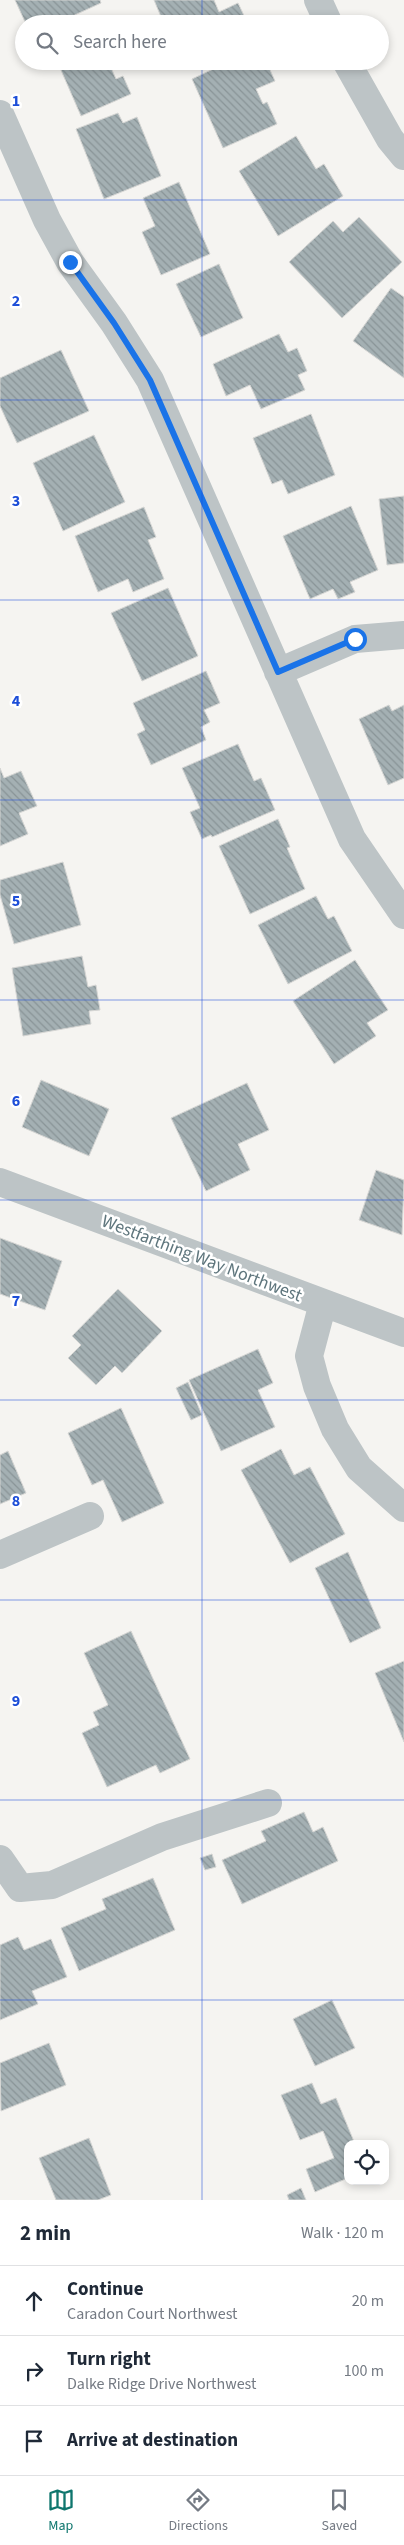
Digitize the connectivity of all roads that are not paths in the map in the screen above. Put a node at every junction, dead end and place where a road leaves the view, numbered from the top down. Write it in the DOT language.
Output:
graph roads {
  1 [pos="318,0"];
  2 [pos="325,15"];
  3 [pos="351,70"];
  4 [pos="0,114"];
  5 [pos="404,156"];
  6 [pos="404,635"];
  7 [pos="278,672"];
  8 [pos="404,915"];
  9 [pos="0,1182"];
  10 [pos="323,1303"];
  11 [pos="404,1333"];
  12 [pos="404,1508"];
  13 [pos="90,1516"];
  14 [pos="0,1556"];
  15 [pos="268,1803"];
  16 [pos="0,1859"];
  1 -- 2 [label="street"];
  3 -- 5 [label="street"];
  4 -- 7 [label="street"];
  6 -- 7 [label="street"];
  7 -- 8 [label="street"];
  9 -- 10 [label="street, Westfarthing Way Northwest"];
  10 -- 11 [label="street, Westfarthing Way Northwest"];
  10 -- 12 [label="street"];
  13 -- 14 [label="street"];
  15 -- 16 [label="street"];
}
